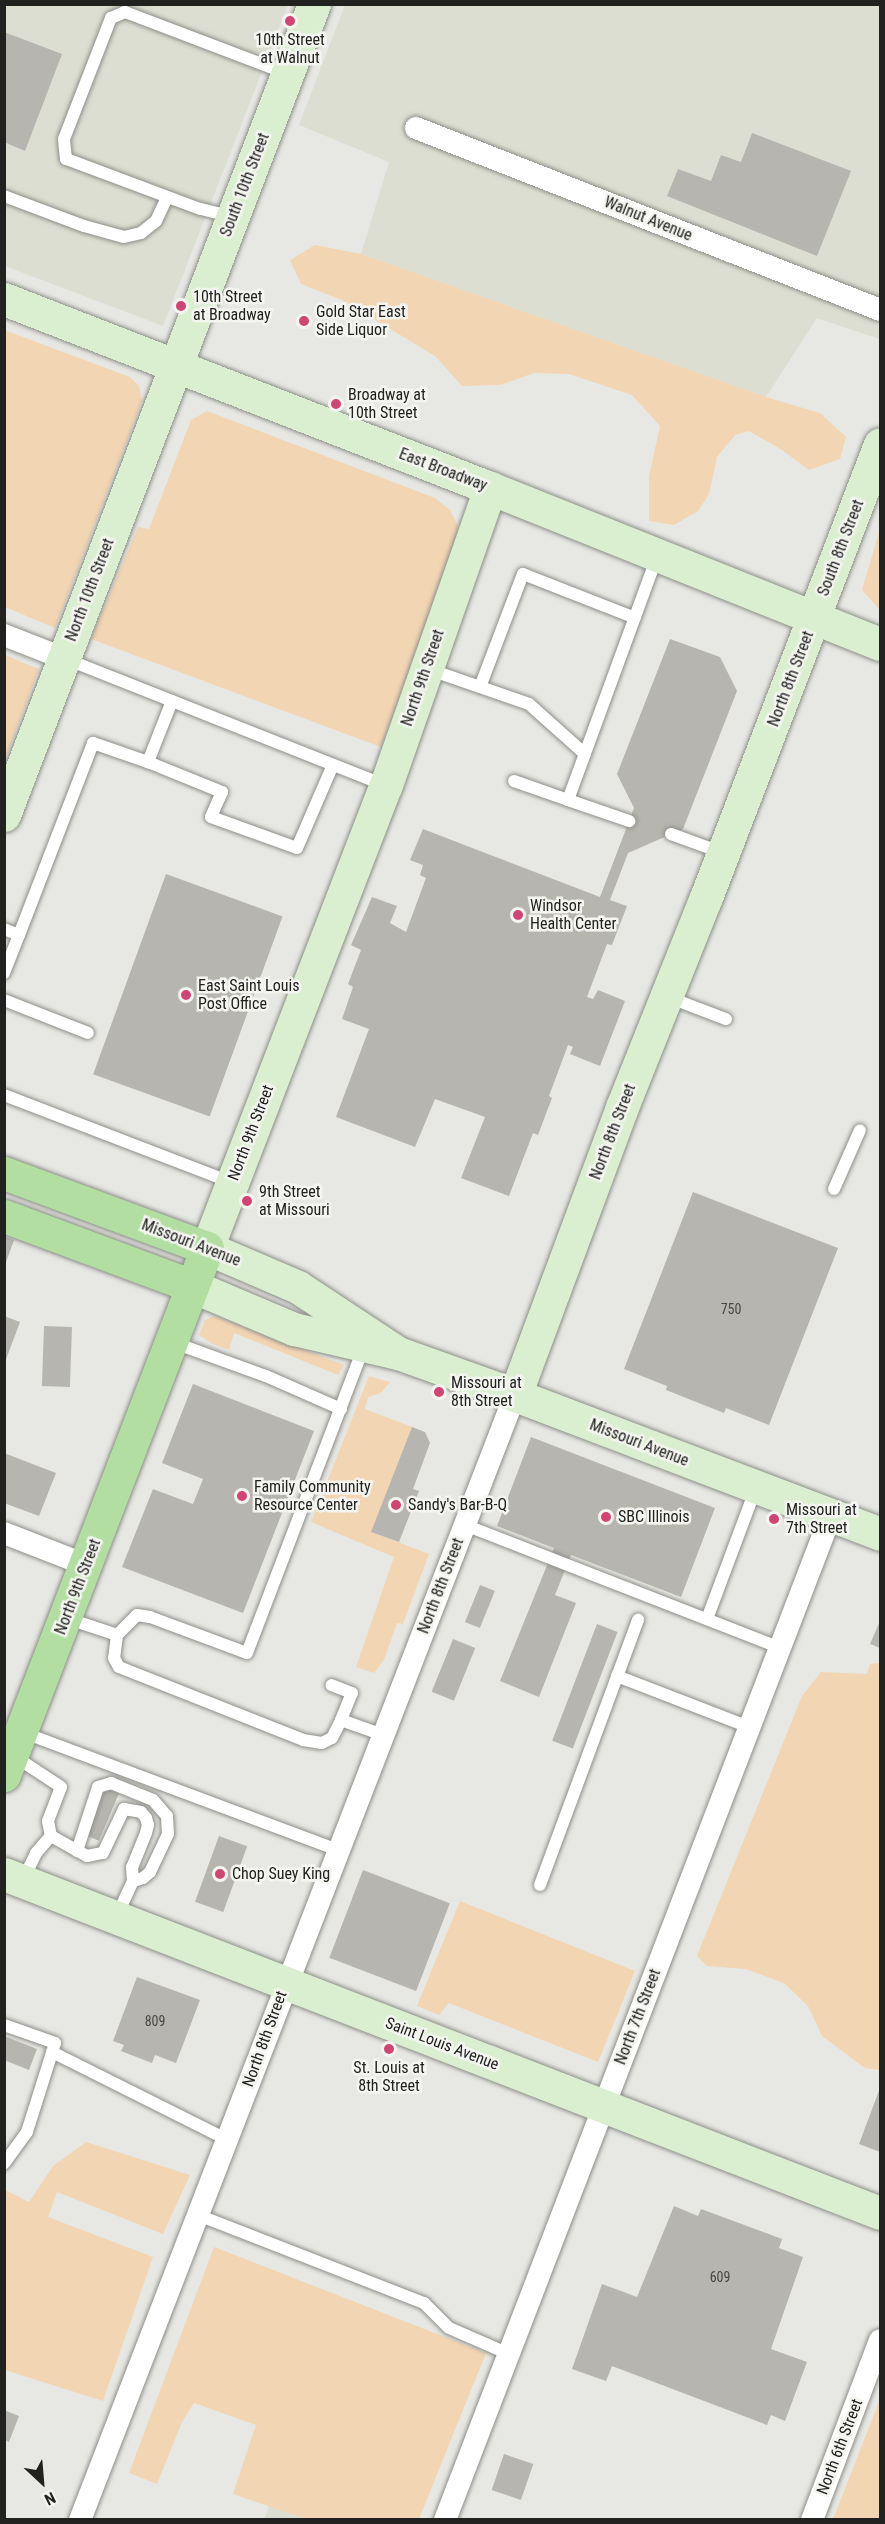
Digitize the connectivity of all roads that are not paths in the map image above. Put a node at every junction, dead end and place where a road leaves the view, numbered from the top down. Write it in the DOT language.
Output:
graph roads {
  1 [pos="314,4"];
  2 [pos="287,74"];
  3 [pos="416,128"];
  4 [pos="4,196"];
  5 [pos="167,197"];
  6 [pos="233,218"];
  7 [pos="4,299"];
  8 [pos="880,310"];
  9 [pos="177,366"];
  10 [pos="880,444"];
  11 [pos="490,488"];
  12 [pos="658,555"];
  13 [pos="635,618"];
  14 [pos="814,619"];
  15 [pos="4,635"];
  16 [pos="880,644"];
  17 [pos="63,658"];
  18 [pos="427,668"];
  19 [pos="480,687"];
  20 [pos="172,701"];
  21 [pos="585,754"];
  22 [pos="148,762"];
  23 [pos="333,765"];
  24 [pos="514,781"];
  25 [pos="386,785"];
  26 [pos="568,800"];
  27 [pos="4,815"];
  28 [pos="629,821"];
  29 [pos="671,834"];
  30 [pos="724,853"];
  31 [pos="4,929"];
  32 [pos="19,935"];
  33 [pos="4,973"];
  34 [pos="667,996"];
  35 [pos="4,1000"];
  36 [pos="726,1019"];
  37 [pos="88,1033"];
  38 [pos="4,1095"];
  39 [pos="860,1130"];
  40 [pos="4,1173"];
  41 [pos="232,1183"];
  42 [pos="834,1189"];
  43 [pos="4,1216"];
  44 [pos="207,1248"];
  45 [pos="192,1286"];
  46 [pos="170,1342"];
  47 [pos="365,1346"];
  48 [pos="398,1353"];
  49 [pos="515,1395"];
  50 [pos="341,1409"];
  51 [pos="757,1487"];
  52 [pos="831,1515"];
  53 [pos="465,1525"];
  54 [pos="4,1533"];
  55 [pos="880,1534"];
  56 [pos="86,1565"];
  57 [pos="66,1618"];
  58 [pos="707,1619"];
  59 [pos="638,1620"];
  60 [pos="117,1635"];
  61 [pos="780,1648"];
  62 [pos="617,1676"];
  63 [pos="331,1685"];
  64 [pos="341,1720"];
  65 [pos="750,1727"];
  66 [pos="383,1735"];
  67 [pos="13,1754"];
  68 [pos="51,1836"];
  69 [pos="338,1850"];
  70 [pos="77,1851"];
  71 [pos="14,1877"];
  72 [pos="133,1881"];
  73 [pos="540,1885"];
  74 [pos="117,1917"];
  75 [pos="286,1983"];
  76 [pos="4,2025"];
  77 [pos="52,2052"];
  78 [pos="603,2107"];
  79 [pos="228,2140"];
  80 [pos="4,2164"];
  81 [pos="880,2213"];
  82 [pos="198,2215"];
  83 [pos="880,2340"];
  84 [pos="508,2354"];
  85 [pos="80,2520"];
  86 [pos="445,2520"];
  87 [pos="812,2520"];
  1 -- 2 [label="street, South 10th Street"];
  2 -- 5 [label="lane"];
  2 -- 6 [label="street, South 10th Street"];
  3 -- 8 [label="street, Walnut Avenue"];
  4 -- 5 [label="lane"];
  5 -- 6 [label="lane"];
  6 -- 9 [label="street, South 10th Street"];
  7 -- 9 [label="street, East Broadway"];
  9 -- 11 [label="street, East Broadway"];
  9 -- 17 [label="street, North 10th Street"];
  10 -- 14 [label="street, South 8th Street"];
  11 -- 12 [label="street, East Broadway"];
  11 -- 18 [label="street, North 9th Street"];
  12 -- 13 [label="lane"];
  12 -- 14 [label="street, East Broadway"];
  13 -- 19 [label="lane"];
  13 -- 21 [label="lane"];
  14 -- 16 [label="street, East Broadway"];
  14 -- 30 [label="street, North 8th Street"];
  15 -- 17 [label="street"];
  17 -- 20 [label="lane"];
  17 -- 27 [label="street, North 10th Street"];
  18 -- 19 [label="lane"];
  18 -- 25 [label="street, North 9th Street"];
  19 -- 21 [label="lane"];
  20 -- 22 [label="lane"];
  20 -- 23 [label="lane"];
  21 -- 26 [label="lane"];
  22 -- 23 [label="lane"];
  22 -- 32 [label="lane"];
  23 -- 25 [label="lane"];
  24 -- 26 [label="lane"];
  25 -- 41 [label="street, North 9th Street"];
  26 -- 28 [label="lane"];
  29 -- 30 [label="lane"];
  30 -- 34 [label="street, North 8th Street"];
  31 -- 32 [label="lane"];
  32 -- 33 [label="lane"];
  34 -- 36 [label="lane"];
  34 -- 49 [label="street, North 8th Street"];
  35 -- 37 [label="lane"];
  38 -- 41 [label="lane"];
  39 -- 42 [label="lane"];
  40 -- 44 [label="main road, Missouri Avenue"];
  41 -- 44 [label="street, North 9th Street"];
  43 -- 45 [label="main road, Missouri Avenue"];
  44 -- 45 [label="main road, North 9th Street"];
  44 -- 48 [label="street, Missouri Avenue"];
  45 -- 46 [label="main road, North 9th Street"];
  45 -- 47 [label="street, Missouri Avenue"];
  46 -- 50 [label="lane"];
  46 -- 56 [label="main road, North 9th Street"];
  47 -- 48 [label="street, Missouri Avenue"];
  47 -- 50 [label="lane"];
  48 -- 49 [label="street, Missouri Avenue"];
  49 -- 51 [label="street, Missouri Avenue"];
  49 -- 53 [label="street, North 8th Street"];
  50 -- 60 [label="lane"];
  51 -- 52 [label="street, Missouri Avenue"];
  51 -- 58 [label="lane"];
  52 -- 55 [label="street, Missouri Avenue"];
  52 -- 61 [label="street, North 7th Street"];
  53 -- 58 [label="lane"];
  53 -- 66 [label="street, North 8th Street"];
  54 -- 56 [label="street"];
  56 -- 57 [label="main road, North 9th Street"];
  57 -- 60 [label="lane"];
  57 -- 67 [label="main road, North 9th Street"];
  58 -- 61 [label="lane"];
  59 -- 62 [label="lane"];
  60 -- 64 [label="lane"];
  61 -- 65 [label="street, North 7th Street"];
  62 -- 65 [label="lane"];
  62 -- 73 [label="lane"];
  63 -- 64 [label="lane"];
  64 -- 66 [label="lane"];
  65 -- 78 [label="street, North 7th Street"];
  66 -- 69 [label="street, North 8th Street"];
  67 -- 68 [label="lane"];
  67 -- 69 [label="lane"];
  68 -- 70 [label="lane"];
  68 -- 71 [label="lane"];
  69 -- 75 [label="street, North 8th Street"];
  70 -- 72 [label="lane"];
  70 -- 72 [label="lane"];
  71 -- 74 [label="street, Saint Louis Avenue"];
  72 -- 74 [label="lane"];
  74 -- 75 [label="street, Saint Louis Avenue"];
  75 -- 78 [label="street, Saint Louis Avenue"];
  75 -- 79 [label="street, North 8th Street"];
  76 -- 77 [label="lane"];
  77 -- 79 [label="lane"];
  77 -- 80 [label="lane"];
  78 -- 81 [label="street, Saint Louis Avenue"];
  78 -- 84 [label="street, North 7th Street"];
  79 -- 82 [label="street, North 8th Street"];
  82 -- 84 [label="lane"];
  82 -- 85 [label="street, North 8th Street"];
  83 -- 87 [label="street, North 6th Street"];
  84 -- 86 [label="street, North 7th Street"];
}
